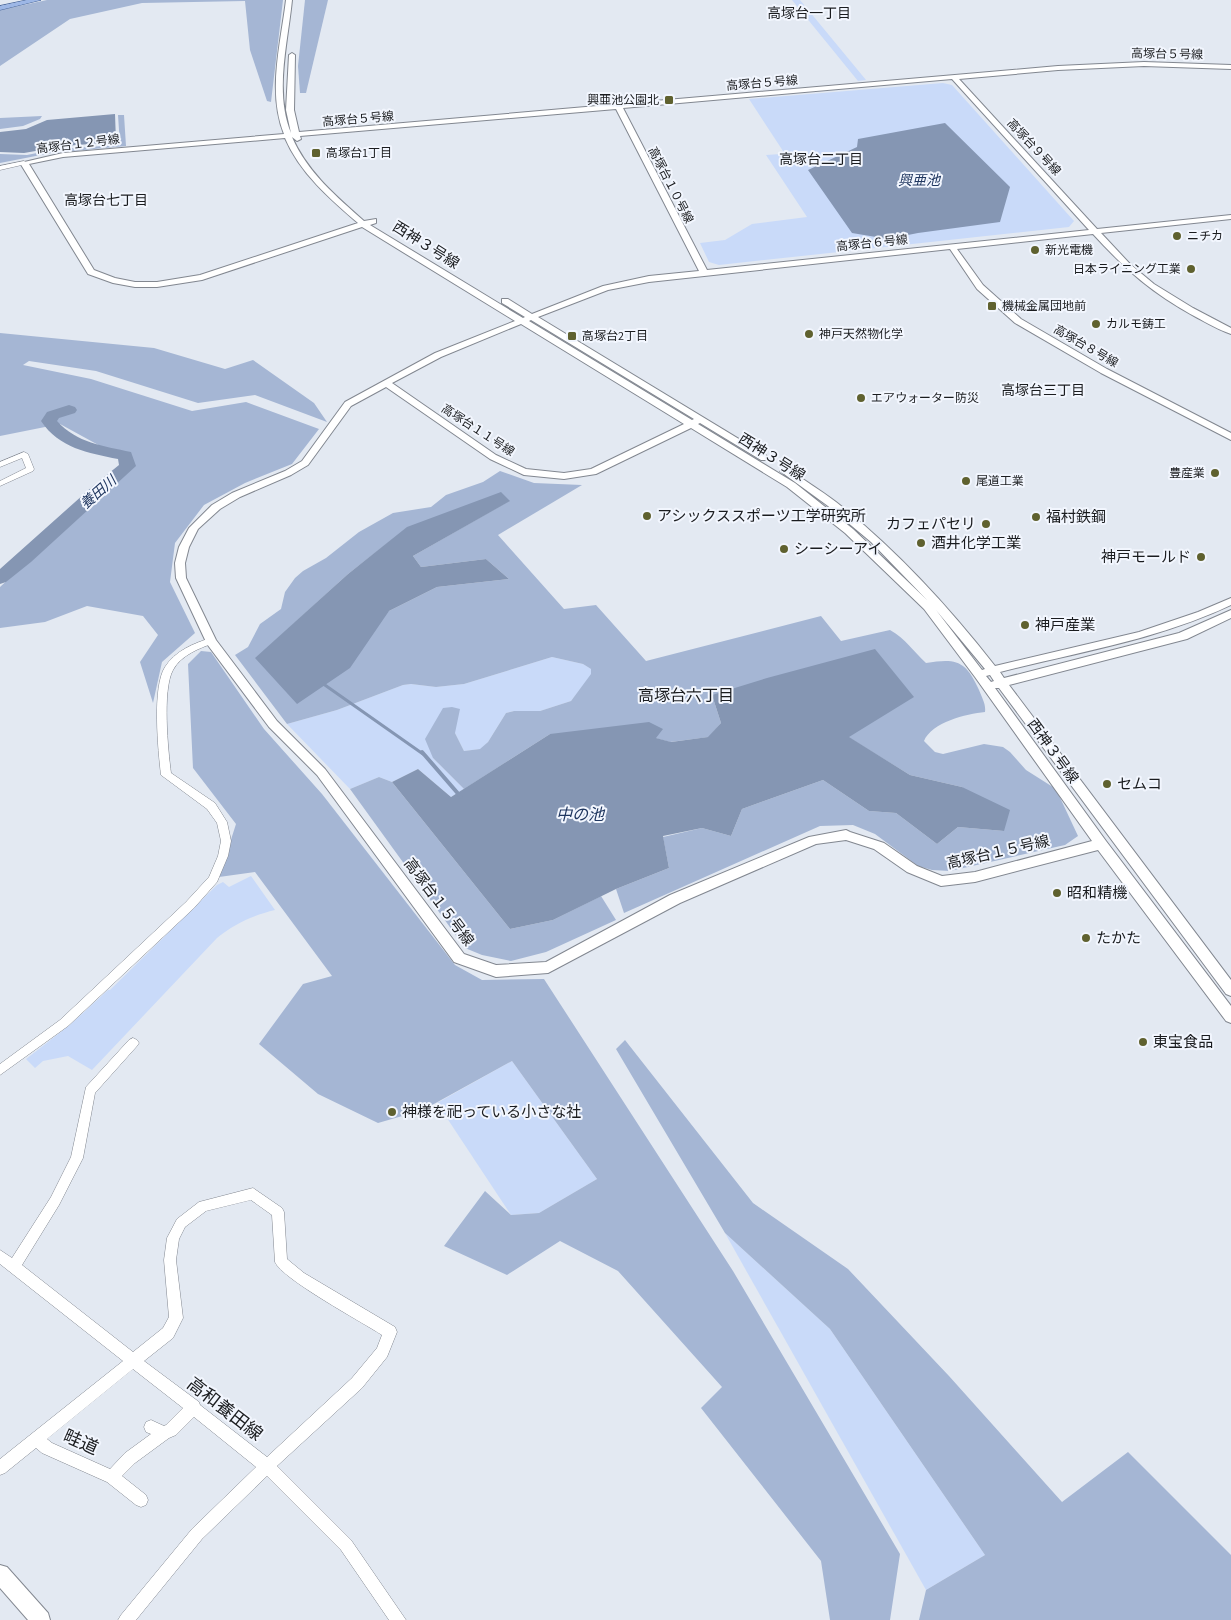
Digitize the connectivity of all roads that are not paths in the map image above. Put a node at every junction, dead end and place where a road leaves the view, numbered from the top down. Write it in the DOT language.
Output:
graph roads {
  1 [pos="17,0"];
  2 [pos="37,0"];
  3 [pos="289,0"];
  4 [pos="296,0"];
  5 [pos="0,4"];
  6 [pos="0,8"];
  7 [pos="295,19"];
  8 [pos="293,47"];
  9 [pos="1231,67"];
  10 [pos="956,78"];
  11 [pos="619,107"];
  12 [pos="291,136"];
  13 [pos="24,163"];
  14 [pos="0,168"];
  15 [pos="1231,218"];
  16 [pos="372,221"];
  17 [pos="363,224"];
  18 [pos="1097,231"];
  19 [pos="952,247"];
  20 [pos="704,273"];
  21 [pos="526,319"];
  22 [pos="1231,331"];
  23 [pos="386,383"];
  24 [pos="697,422"];
  25 [pos="1231,437"];
  26 [pos="0,464"];
  27 [pos="0,484"];
  28 [pos="1231,601"];
  29 [pos="1231,614"];
  30 [pos="211,641"];
  31 [pos="992,671"];
  32 [pos="980,674"];
  33 [pos="1002,683"];
  34 [pos="988,686"];
  35 [pos="1101,844"];
  36 [pos="1231,990"];
  37 [pos="1231,1017"];
  38 [pos="133,1043"];
  39 [pos="0,1070"];
  40 [pos="0,1256"];
  41 [pos="14,1266"];
  42 [pos="132,1359"];
  43 [pos="194,1407"];
  44 [pos="151,1427"];
  45 [pos="164,1432"];
  46 [pos="35,1439"];
  47 [pos="268,1466"];
  48 [pos="0,1468"];
  49 [pos="112,1477"];
  50 [pos="141,1500"];
  51 [pos="0,1574"];
  52 [pos="41,1620"];
  53 [pos="126,1620"];
  54 [pos="398,1620"];
  1 -- 5 [label="main road"];
  2 -- 6 [label="main road"];
  3 -- 12 [label="street, 西神３号線"];
  4 -- 7 [label="street"];
  8 -- 12 [label="street, 西神３号線"];
  9 -- 10 [label="street, 高塚台５号線"];
  10 -- 11 [label="street, 高塚台５号線"];
  10 -- 18 [label="street, 高塚台９号線"];
  11 -- 12 [label="street, 高塚台５号線"];
  11 -- 20 [label="street, 高塚台１０号線"];
  12 -- 13 [label="street, 高塚台１２号線"];
  12 -- 16 [label="street, 西神３号線"];
  12 -- 17 [label="street, 西神３号線"];
  13 -- 14 [label="street"];
  13 -- 17 [label="street, 高塚台１２号線"];
  15 -- 18 [label="street, 高塚台６号線"];
  16 -- 17 [label="street, 高塚台１２号線"];
  16 -- 21 [label="street, 西神３号線"];
  17 -- 21 [label="street, 西神３号線"];
  18 -- 19 [label="street, 高塚台６号線"];
  18 -- 22 [label="street, 高塚台９号線"];
  19 -- 20 [label="street, 高塚台６号線"];
  19 -- 25 [label="street, 高塚台８号線"];
  20 -- 21 [label="street, 高塚台６号線"];
  21 -- 23 [label="street"];
  21 -- 24 [label="street, 西神３号線"];
  23 -- 24 [label="street, 高塚台１１号線"];
  23 -- 30 [label="street, 高塚台１５号線"];
  24 -- 31 [label="street, 西神３号線"];
  24 -- 32 [label="street, 西神３号線"];
  26 -- 27 [label="street"];
  28 -- 31 [label="street"];
  29 -- 33 [label="street"];
  30 -- 35 [label="street, 高塚台１５号線"];
  30 -- 39 [label="street"];
  31 -- 32 [label="street"];
  31 -- 33 [label="street, 西神３号線"];
  32 -- 34 [label="street, 西神３号線"];
  33 -- 34 [label="street"];
  33 -- 36 [label="street, 西神３号線"];
  34 -- 35 [label="street, 西神３号線"];
  35 -- 37 [label="street, 西神３号線"];
  38 -- 41 [label="street"];
  40 -- 41 [label="street, 高和養田線"];
  41 -- 42 [label="street, 高和養田線"];
  42 -- 43 [label="street, 高和養田線"];
  42 -- 46 [label="street"];
  42 -- 47 [label="street"];
  43 -- 45 [label="street"];
  43 -- 47 [label="street, 高和養田線"];
  44 -- 45 [label="street"];
  45 -- 49 [label="street"];
  46 -- 48 [label="street"];
  46 -- 49 [label="street, 畦道"];
  47 -- 53 [label="street"];
  47 -- 54 [label="street, 高和養田線"];
  49 -- 50 [label="street, 畦道"];
  51 -- 52 [label="street"];
}
